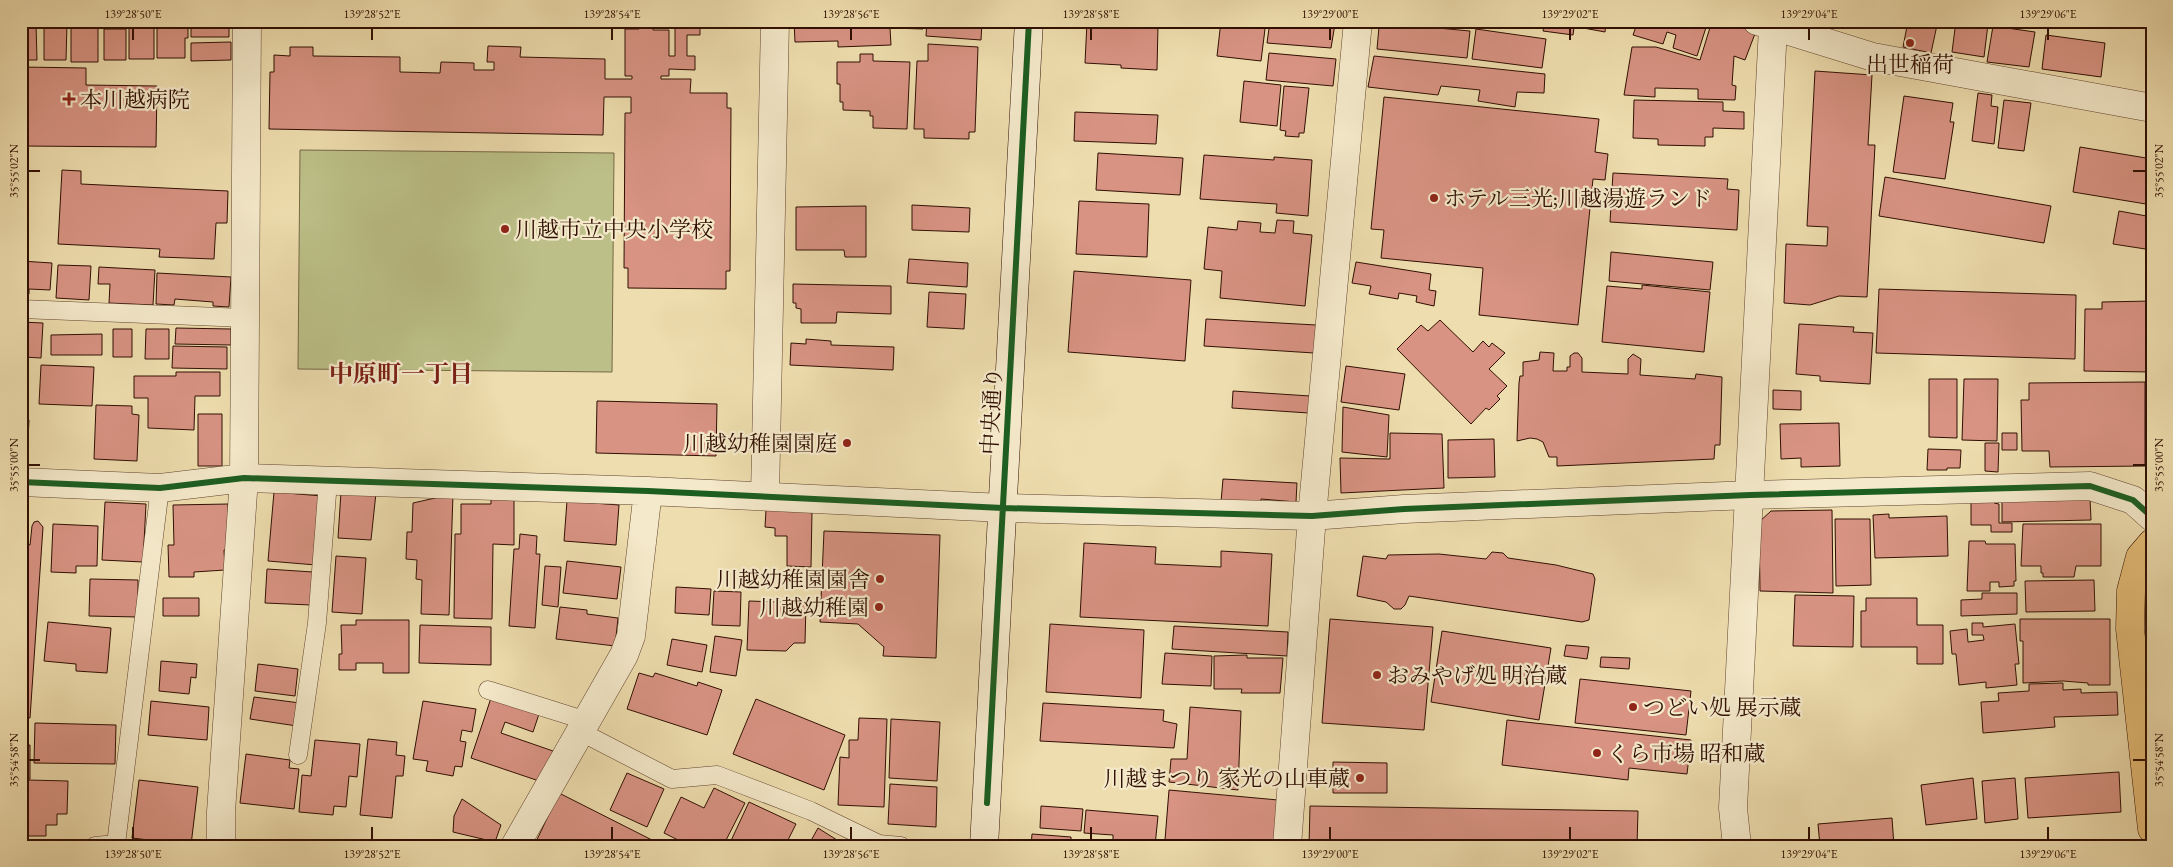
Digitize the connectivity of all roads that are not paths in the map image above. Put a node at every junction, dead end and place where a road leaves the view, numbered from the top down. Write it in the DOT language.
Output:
graph roads {
  1 [pos="247,21"];
  2 [pos="774,21"];
  3 [pos="1029,21"];
  4 [pos="1358,21"];
  5 [pos="1765,24"];
  6 [pos="2152,108"];
  7 [pos="21,309"];
  8 [pos="245,318"];
  9 [pos="244,478"];
  10 [pos="328,481"];
  11 [pos="21,482"];
  12 [pos="160,488"];
  13 [pos="648,491"];
  14 [pos="1750,495"];
  15 [pos="765,496"];
  16 [pos="1003,508"];
  17 [pos="1312,516"];
  18 [pos="2152,517"];
  19 [pos="2152,543"];
  20 [pos="2144,685"];
  21 [pos="488,690"];
  22 [pos="584,726"];
  23 [pos="298,755"];
  24 [pos="2152,829"];
  25 [pos="95,846"];
  26 [pos="221,846"];
  27 [pos="515,846"];
  28 [pos="901,846"];
  29 [pos="984,846"];
  30 [pos="1287,846"];
  31 [pos="1737,846"];
  1 -- 8 [label="street"];
  2 -- 15 [label="street"];
  3 -- 16 [label="street, 中央通り"];
  4 -- 17 [label="street"];
  5 -- 6 [label="street"];
  5 -- 14 [label="street"];
  7 -- 8 [label="lane"];
  8 -- 9 [label="street"];
  9 -- 10 [label="street"];
  9 -- 12 [label="street"];
  9 -- 26 [label="street"];
  10 -- 13 [label="street"];
  10 -- 23 [label="lane"];
  11 -- 12 [label="street"];
  12 -- 25 [label="lane"];
  13 -- 15 [label="street"];
  13 -- 22 [label="street"];
  14 -- 17 [label="street"];
  14 -- 18 [label="street"];
  14 -- 31 [label="street"];
  15 -- 16 [label="street"];
  16 -- 17 [label="street"];
  16 -- 29 [label="street, 中央通り"];
  17 -- 30 [label="street"];
  19 -- 20 [label="main road"];
  20 -- 24 [label="main road"];
  21 -- 22 [label="lane"];
  22 -- 27 [label="street"];
  22 -- 28 [label="lane"];
}
